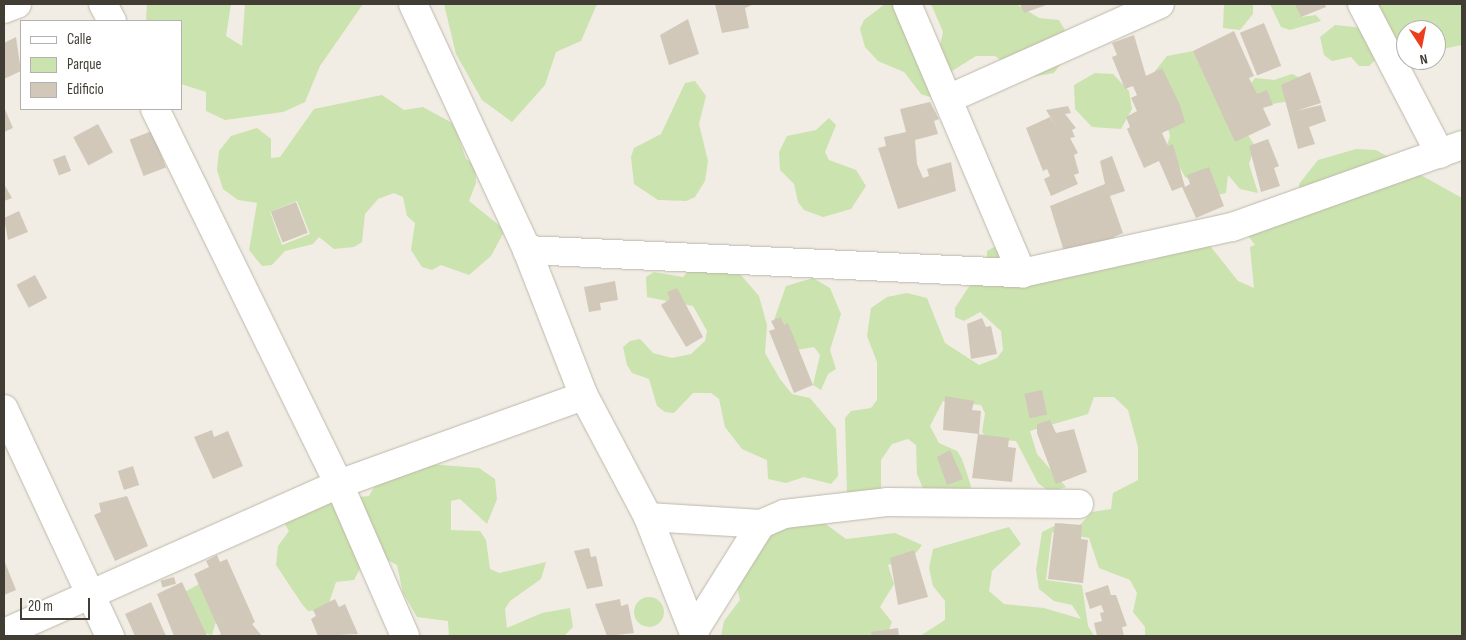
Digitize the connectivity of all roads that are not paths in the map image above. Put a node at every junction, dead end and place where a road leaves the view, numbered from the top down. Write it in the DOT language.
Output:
graph roads {
  1 [pos="17,4"];
  2 [pos="103,4"];
  3 [pos="413,4"];
  4 [pos="907,4"];
  5 [pos="1160,4"];
  6 [pos="1362,4"];
  7 [pos="4,10"];
  8 [pos="111,20"];
  9 [pos="948,99"];
  10 [pos="155,110"];
  11 [pos="1451,150"];
  12 [pos="527,250"];
  13 [pos="1022,273"];
  14 [pos="584,396"];
  15 [pos="4,409"];
  16 [pos="339,484"];
  17 [pos="1079,504"];
  18 [pos="648,517"];
  19 [pos="761,524"];
  20 [pos="89,593"];
  21 [pos="4,633"];
  22 [pos="695,634"];
  23 [pos="110,636"];
  24 [pos="405,636"];
  1 -- 7 [label="street"];
  2 -- 8 [label="street"];
  3 -- 12 [label="street"];
  4 -- 9 [label="street"];
  5 -- 9 [label="street"];
  6 -- 11 [label="street"];
  9 -- 13 [label="street"];
  10 -- 16 [label="street"];
  11 -- 13 [label="street"];
  12 -- 13 [label="street"];
  12 -- 14 [label="street"];
  14 -- 16 [label="street"];
  14 -- 18 [label="street"];
  15 -- 20 [label="street"];
  16 -- 20 [label="street"];
  16 -- 24 [label="street"];
  17 -- 19 [label="street"];
  18 -- 19 [label="street"];
  18 -- 22 [label="street"];
  19 -- 22 [label="street"];
  20 -- 21 [label="street"];
  20 -- 23 [label="street"];
}
